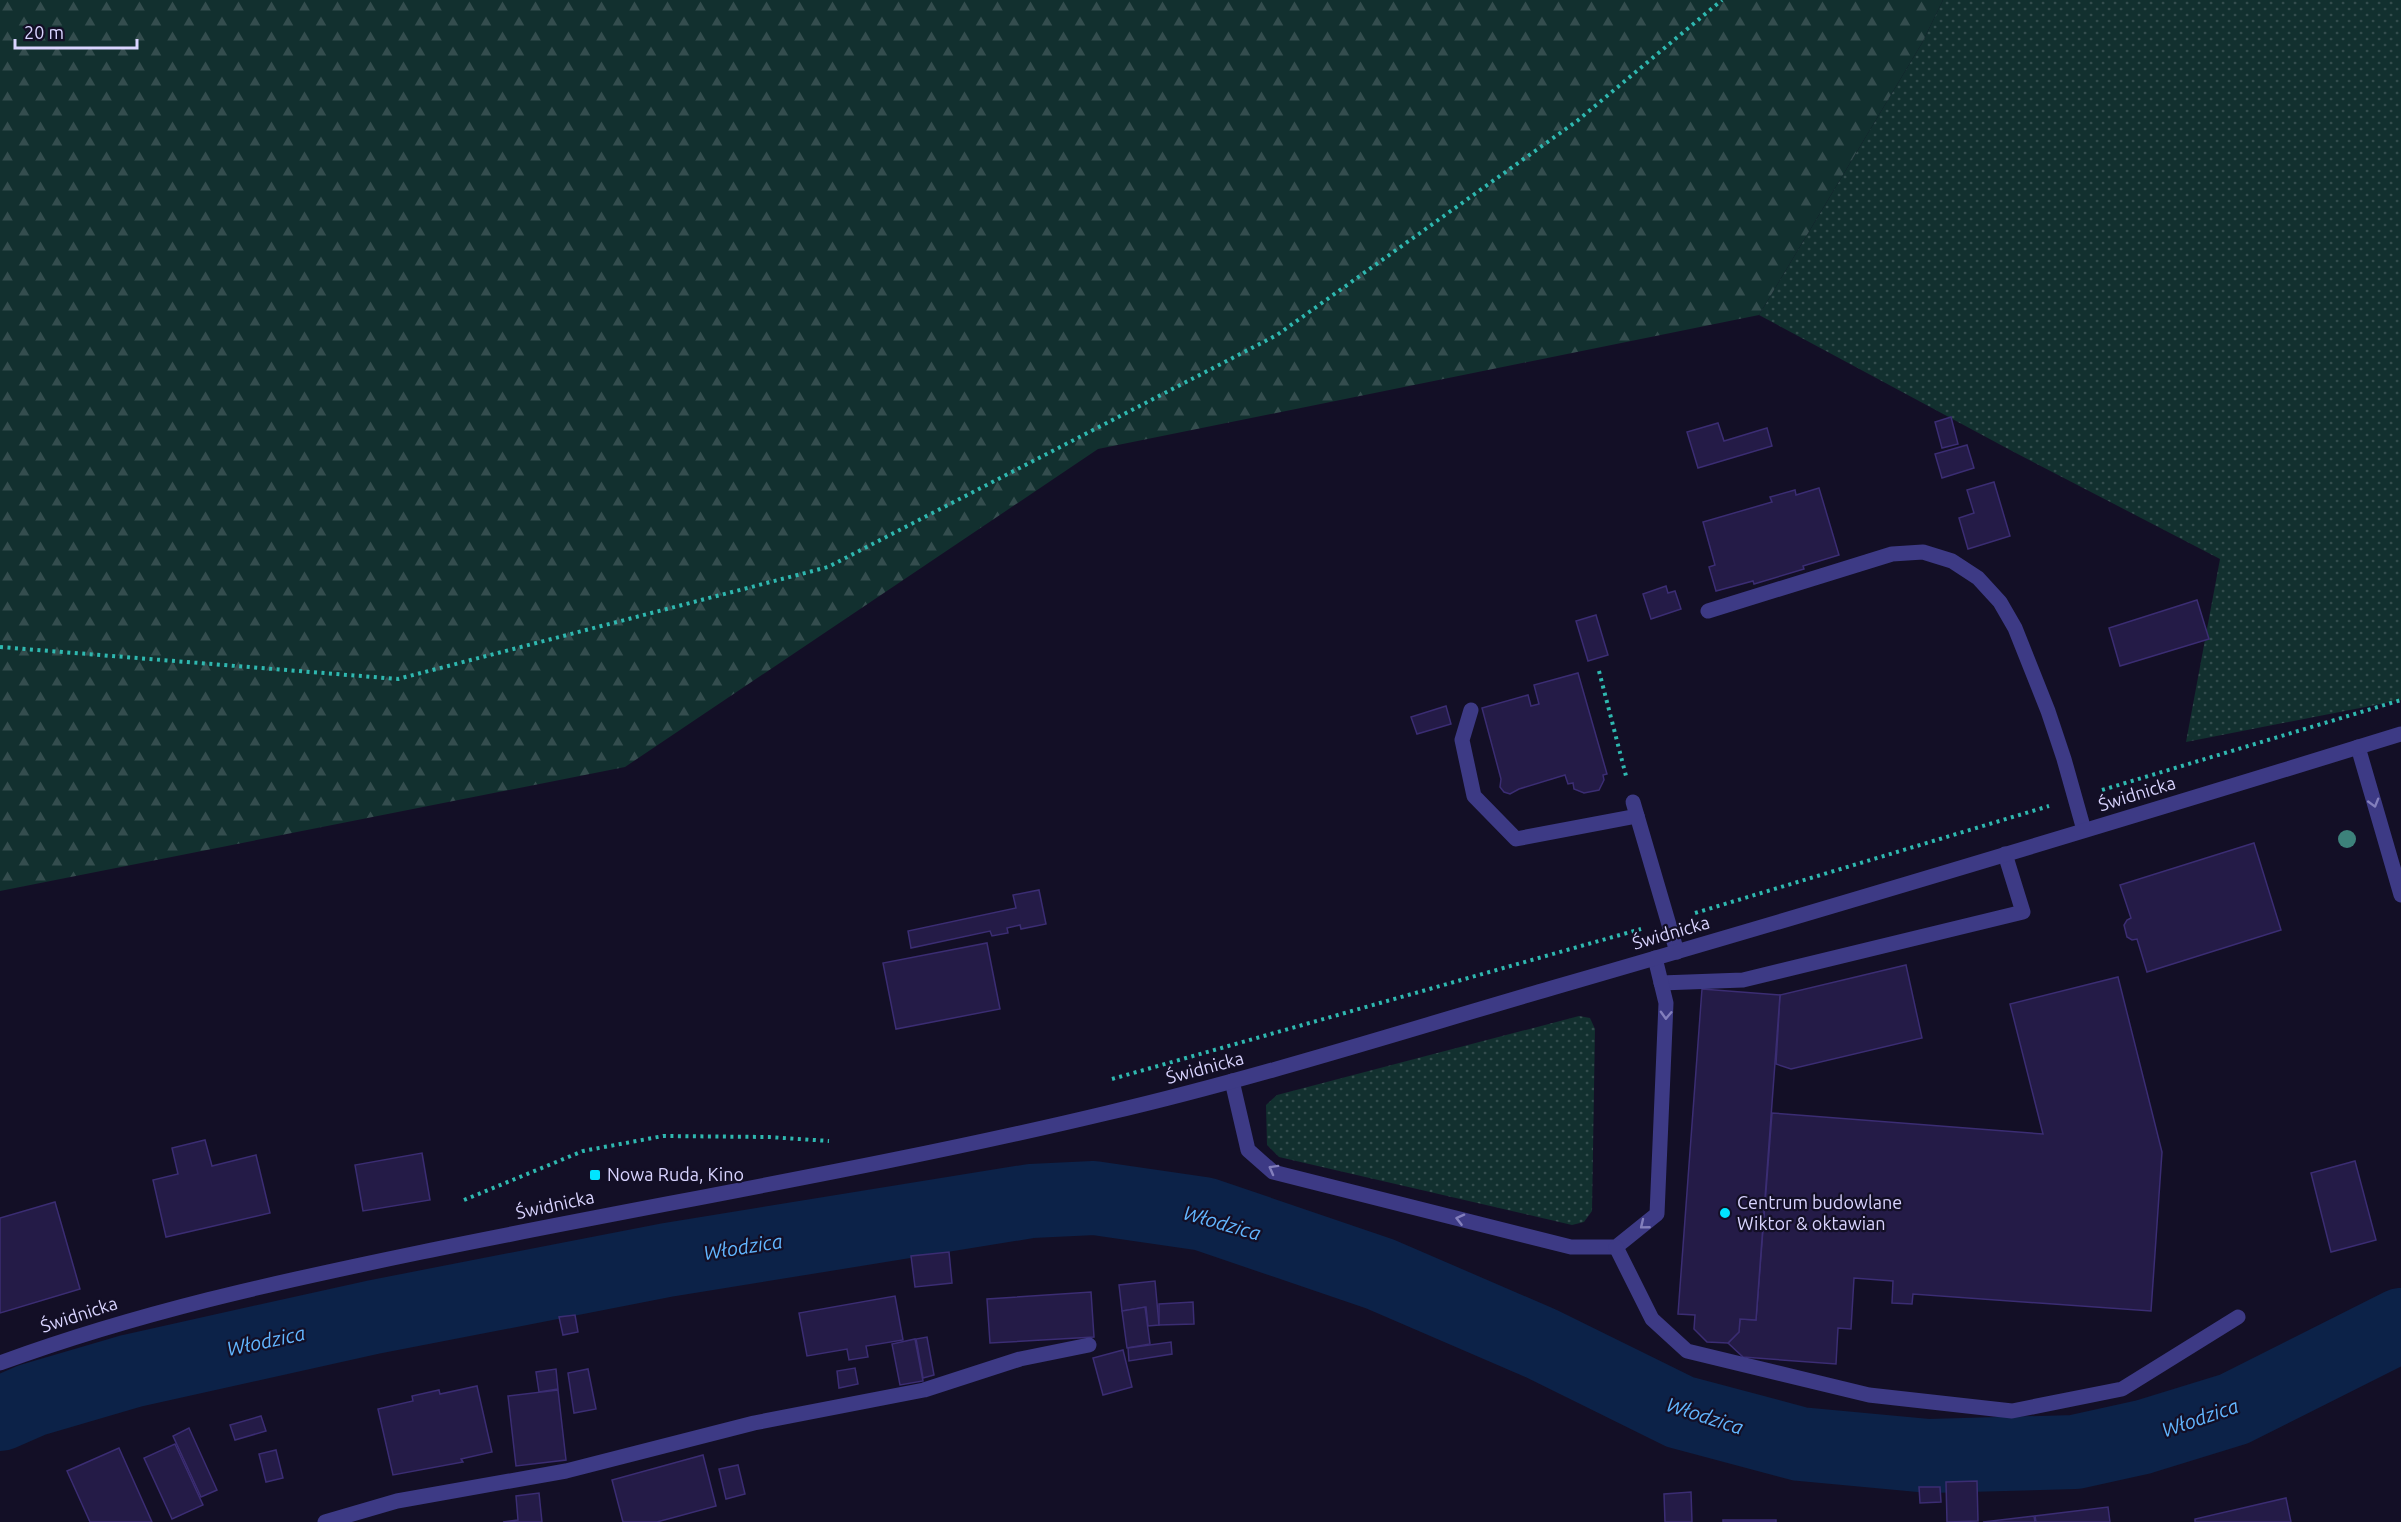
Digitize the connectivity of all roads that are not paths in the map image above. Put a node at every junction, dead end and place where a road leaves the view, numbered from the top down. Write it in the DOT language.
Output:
graph roads {
  1 [pos="1708,611"];
  2 [pos="1471,710"];
  3 [pos="2401,734"];
  4 [pos="2358,747"];
  5 [pos="2084,830"];
  6 [pos="2005,854"];
  7 [pos="2401,895"];
  8 [pos="1677,952"];
  9 [pos="1655,958"];
  10 [pos="1661,983"];
  11 [pos="1232,1081"];
  12 [pos="1616,1247"];
  13 [pos="2238,1317"];
  14 [pos="1089,1345"];
  15 [pos="0,1363"];
  16 [pos="325,1522"];
  1 -- 5 [label="street"];
  2 -- 8 [label="street"];
  3 -- 4 [label="street, Świdnicka"];
  4 -- 5 [label="street, Świdnicka"];
  4 -- 7 [label="street, one-way"];
  5 -- 6 [label="street, Świdnicka"];
  6 -- 8 [label="street, Świdnicka"];
  6 -- 10 [label="street"];
  8 -- 9 [label="street, Świdnicka"];
  9 -- 10 [label="street"];
  9 -- 11 [label="street, Świdnicka"];
  10 -- 12 [label="street, one-way"];
  12 -- 11 [label="street, one-way"];
  11 -- 15 [label="street, Świdnicka"];
  12 -- 13 [label="street"];
  14 -- 16 [label="street"];
}
